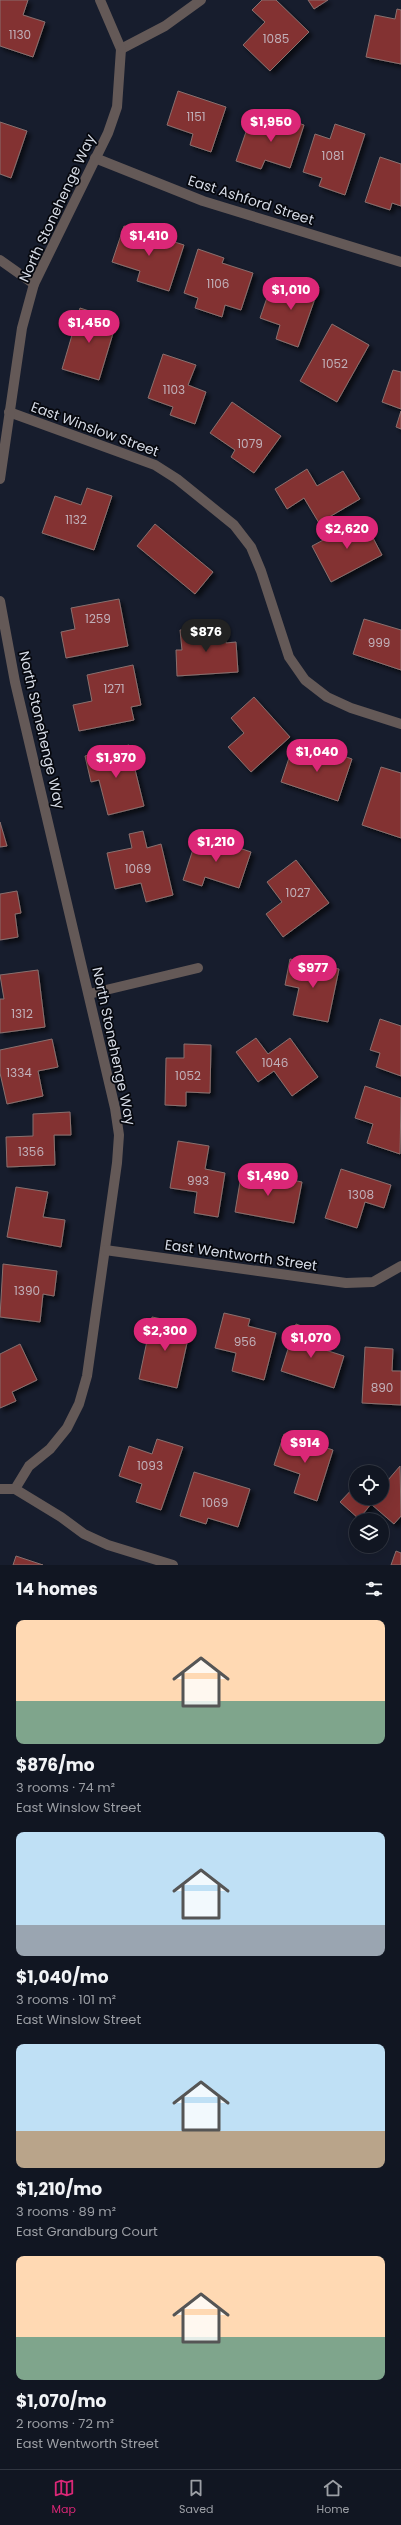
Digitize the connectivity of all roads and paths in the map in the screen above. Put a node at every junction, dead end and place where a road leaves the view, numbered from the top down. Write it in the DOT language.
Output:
graph roads {
  1 [pos="100,0"];
  2 [pos="201,0"];
  3 [pos="121,49"];
  4 [pos="95,158"];
  5 [pos="0,260"];
  6 [pos="401,262"];
  7 [pos="34,284"];
  8 [pos="9,412"];
  9 [pos="0,479"];
  10 [pos="0,602"];
  11 [pos="401,724"];
  12 [pos="198,968"];
  13 [pos="89,994"];
  14 [pos="105,1250"];
  15 [pos="401,1266"];
  16 [pos="0,1489"];
  17 [pos="15,1489"];
  18 [pos="172,1565"];
  1 -- 3 [label="street, North Stonehenge Way"];
  2 -- 3 [label="street"];
  3 -- 4 [label="street, North Stonehenge Way"];
  4 -- 6 [label="street, East Ashford Street"];
  4 -- 7 [label="street, North Stonehenge Way"];
  5 -- 7 [label="street"];
  7 -- 8 [label="street, North Stonehenge Way"];
  8 -- 9 [label="street, North Stonehenge Way"];
  8 -- 11 [label="street, East Winslow Street"];
  10 -- 13 [label="street, North Stonehenge Way"];
  12 -- 13 [label="street"];
  13 -- 14 [label="street, North Stonehenge Way"];
  14 -- 15 [label="street, East Wentworth Street"];
  14 -- 17 [label="street, North Stonehenge Way"];
  16 -- 17 [label="street"];
  17 -- 18 [label="street"];
}
